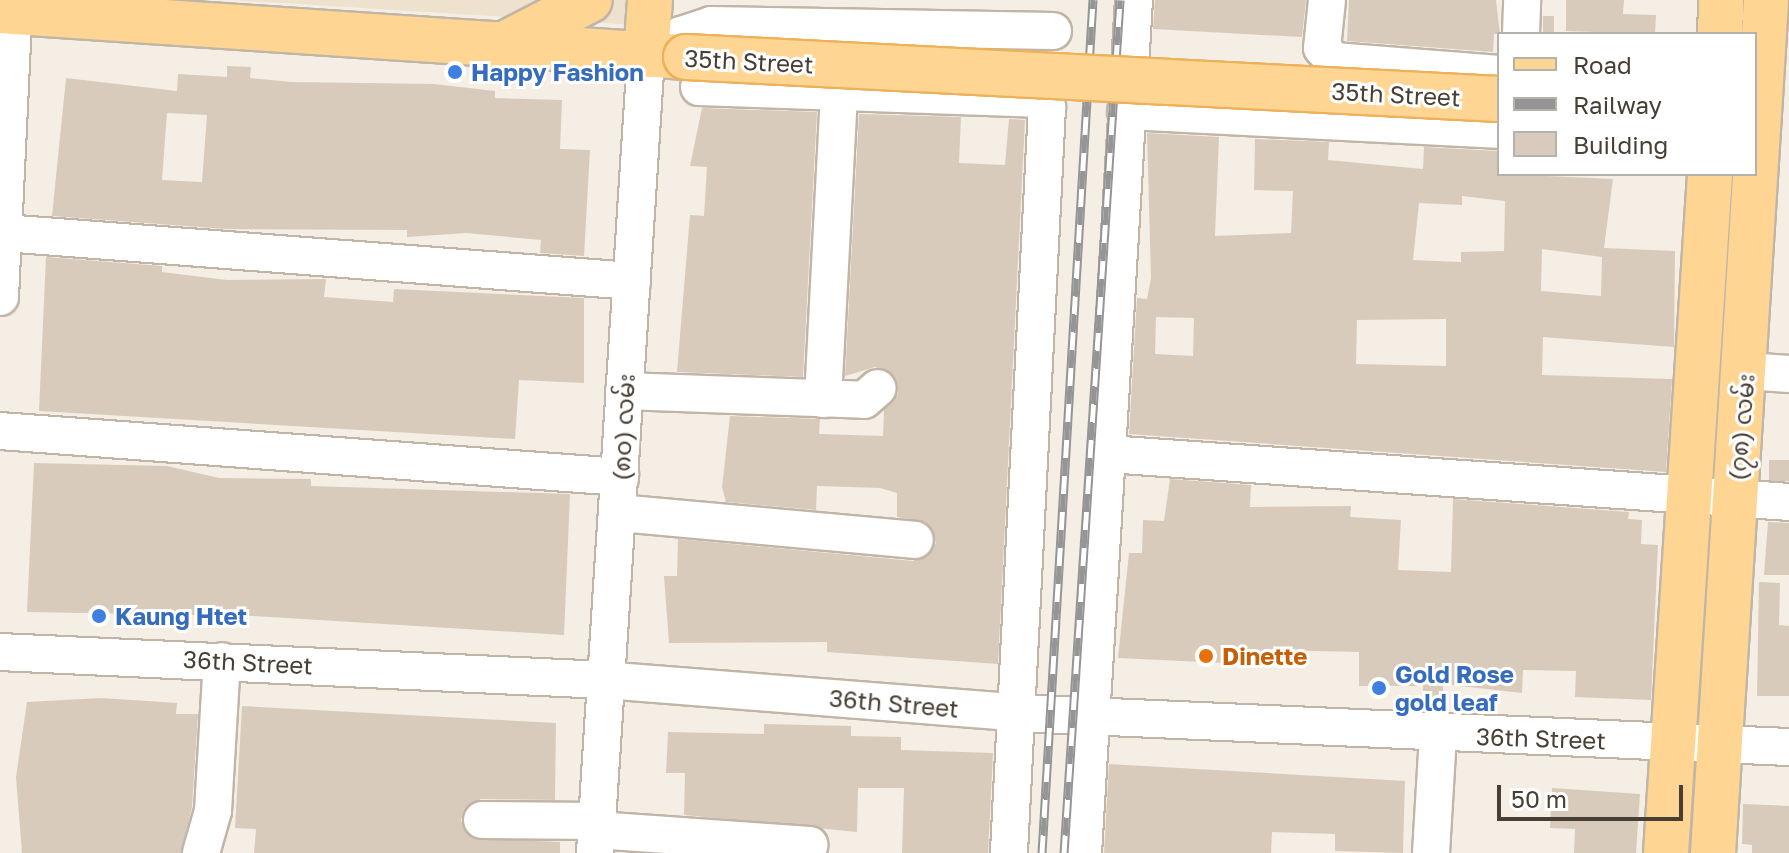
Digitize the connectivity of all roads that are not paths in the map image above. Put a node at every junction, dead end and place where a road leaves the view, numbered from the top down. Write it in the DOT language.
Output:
graph roads {
  1 [pos="590,0"];
  2 [pos="650,0"];
  3 [pos="1134,0"];
  4 [pos="1327,0"];
  5 [pos="1522,0"];
  6 [pos="1721,0"];
  7 [pos="1766,0"];
  8 [pos="9,8"];
  9 [pos="1053,31"];
  10 [pos="1521,32"];
  11 [pos="1720,32"];
  12 [pos="500,45"];
  13 [pos="675,64"];
  14 [pos="1497,74"];
  15 [pos="839,94"];
  16 [pos="1497,99"];
  17 [pos="1126,111"];
  18 [pos="1768,122"];
  19 [pos="1497,130"];
  20 [pos="1710,176"];
  21 [pos="2,250"];
  22 [pos="632,281"];
  23 [pos="0,297"];
  24 [pos="1746,371"];
  25 [pos="1789,374"];
  26 [pos="878,388"];
  27 [pos="624,391"];
  28 [pos="823,399"];
  29 [pos="0,431"];
  30 [pos="1108,454"];
  31 [pos="620,477"];
  32 [pos="1692,496"];
  33 [pos="1735,499"];
  34 [pos="1789,502"];
  35 [pos="619,513"];
  36 [pos="915,540"];
  37 [pos="0,652"];
  38 [pos="222,661"];
  39 [pos="604,680"];
  40 [pos="1019,713"];
  41 [pos="1092,715"];
  42 [pos="1438,734"];
  43 [pos="1725,743"];
  44 [pos="1675,744"];
  45 [pos="1789,747"];
  46 [pos="482,820"];
  47 [pos="596,835"];
  48 [pos="809,845"];
  49 [pos="201,853"];
  50 [pos="1009,853"];
  51 [pos="1083,853"];
  52 [pos="1431,853"];
  53 [pos="1666,853"];
  54 [pos="1713,853"];
  1 -- 12 [label="main road"];
  2 -- 13 [label="main road, (၈၀) လမ်း"];
  3 -- 17 [label="street"];
  4 -- 14 [label="street"];
  5 -- 10 [label="street"];
  6 -- 11 [label="main road"];
  7 -- 18 [label="main road, (၇၈) လမ်း"];
  8 -- 12 [label="main road, 35th Street"];
  8 -- 21 [label="street"];
  9 -- 13 [label="street"];
  12 -- 13 [label="main road, 35th Street"];
  13 -- 15 [label="street"];
  13 -- 16 [label="main road, 35th Street, bridge"];
  13 -- 22 [label="street, (၈၀) လမ်း"];
  15 -- 28 [label="street"];
  15 -- 40 [label="street"];
  17 -- 19 [label="street"];
  17 -- 30 [label="street"];
  18 -- 24 [label="main road, (၇၈) လမ်း"];
  20 -- 32 [label="main road, (၇၈) လမ်း"];
  21 -- 22 [label="street"];
  21 -- 23 [label="street"];
  22 -- 27 [label="street, (၈၀) လမ်း"];
  24 -- 25 [label="street"];
  24 -- 33 [label="main road, (၇၈) လမ်း"];
  26 -- 28 [label="street"];
  27 -- 28 [label="street"];
  27 -- 31 [label="street, (၈၀) လမ်း"];
  29 -- 31 [label="street"];
  30 -- 32 [label="street"];
  30 -- 41 [label="street"];
  31 -- 35 [label="street, (၈၀) လမ်း"];
  32 -- 33 [label="street"];
  32 -- 44 [label="main road, (၇၈) လမ်း"];
  33 -- 34 [label="street"];
  33 -- 43 [label="main road, (၇၈) လမ်း"];
  35 -- 36 [label="street"];
  35 -- 39 [label="street, (၈၀) လမ်း"];
  37 -- 38 [label="street, 36th Street"];
  38 -- 39 [label="street, 36th Street"];
  38 -- 49 [label="street"];
  39 -- 40 [label="street, 36th Street"];
  39 -- 47 [label="street, (၈၀) လမ်း"];
  40 -- 41 [label="street, 36th Street"];
  40 -- 50 [label="street"];
  41 -- 42 [label="street, 36th Street"];
  41 -- 51 [label="street"];
  42 -- 44 [label="street, 36th Street"];
  42 -- 52 [label="street"];
  43 -- 44 [label="street, 36th Street"];
  43 -- 45 [label="street, 36th Street"];
  43 -- 54 [label="main road, (၇၈) လမ်း"];
  44 -- 53 [label="main road, (၇၈) လမ်း"];
  46 -- 47 [label="street"];
  47 -- 48 [label="street"];
}
